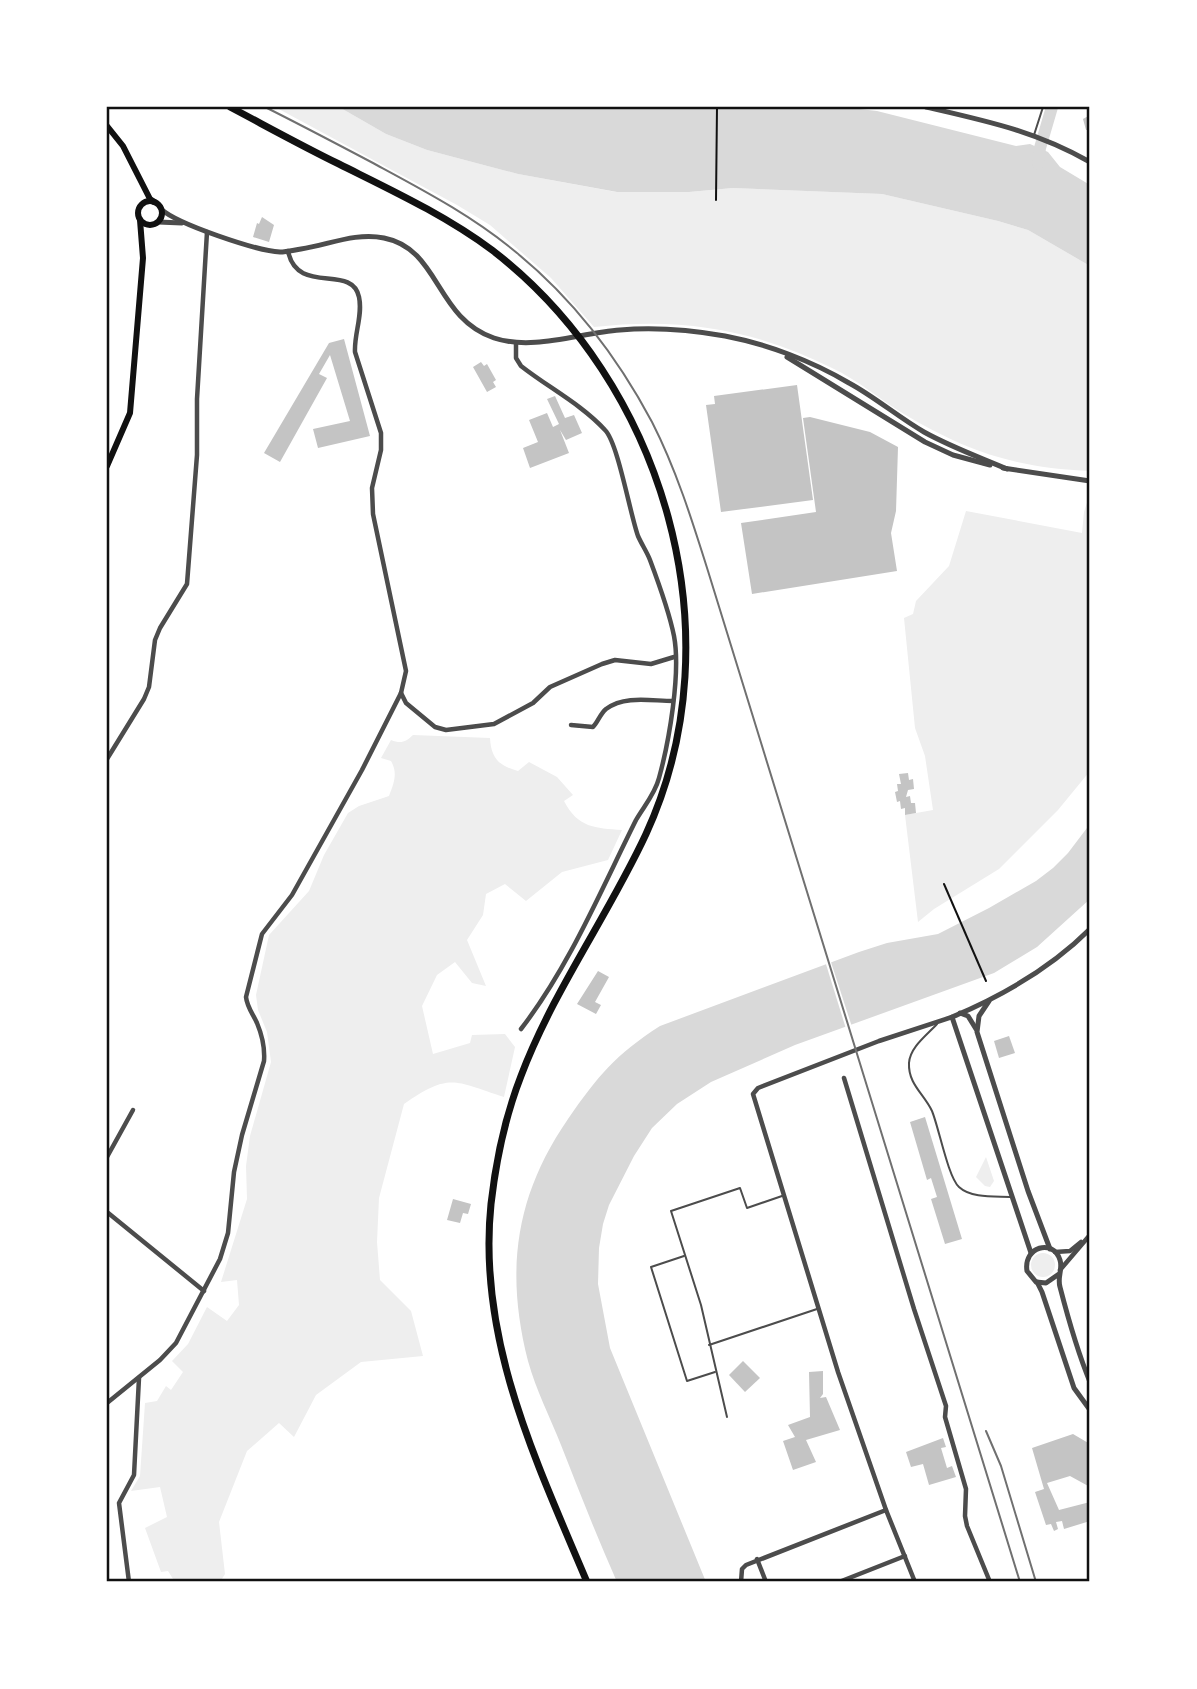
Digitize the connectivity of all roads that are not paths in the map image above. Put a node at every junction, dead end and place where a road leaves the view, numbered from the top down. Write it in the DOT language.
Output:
graph roads {
  1 [pos="230,107"];
  2 [pos="926,107"];
  3 [pos="1043,107"];
  4 [pos="107,126"];
  5 [pos="1034,135"];
  6 [pos="1090,162"];
  7 [pos="140,180"];
  8 [pos="154,202"];
  9 [pos="141,205"];
  10 [pos="161,209"];
  11 [pos="140,220"];
  12 [pos="156,223"];
  13 [pos="189,224"];
  14 [pos="207,231"];
  15 [pos="143,250"];
  16 [pos="288,251"];
  17 [pos="516,343"];
  18 [pos="107,466"];
  19 [pos="1090,481"];
  20 [pos="674,657"];
  21 [pos="401,693"];
  22 [pos="673,701"];
  23 [pos="571,724"];
  24 [pos="107,759"];
  25 [pos="1090,929"];
  26 [pos="990,999"];
  27 [pos="960,1013"];
  28 [pos="952,1017"];
  29 [pos="940,1021"];
  30 [pos="521,1029"];
  31 [pos="977,1032"];
  32 [pos="844,1078"];
  33 [pos="133,1110"];
  34 [pos="107,1157"];
  35 [pos="783,1196"];
  36 [pos="1013,1197"];
  37 [pos="107,1212"];
  38 [pos="1090,1235"];
  39 [pos="1052,1250"];
  40 [pos="1031,1253"];
  41 [pos="685,1256"];
  42 [pos="1059,1272"];
  43 [pos="1036,1282"];
  44 [pos="204,1291"];
  45 [pos="818,1309"];
  46 [pos="709,1345"];
  47 [pos="716,1372"];
  48 [pos="139,1377"];
  49 [pos="1090,1382"];
  50 [pos="107,1403"];
  51 [pos="1090,1410"];
  52 [pos="727,1417"];
  53 [pos="886,1510"];
  54 [pos="905,1556"];
  55 [pos="757,1559"];
  56 [pos="741,1580"];
  57 [pos="128,1582"];
  58 [pos="587,1582"];
  59 [pos="766,1582"];
  60 [pos="839,1582"];
  61 [pos="915,1582"];
  62 [pos="990,1582"];
  1 -- 58 [label="highway"];
  2 -- 5 [label="street"];
  3 -- 5 [label="lane"];
  4 -- 7 [label="main road"];
  5 -- 6 [label="street"];
  7 -- 8 [label="main road"];
  7 -- 9 [label="main road"];
  8 -- 9 [label="main road"];
  8 -- 10 [label="main road"];
  9 -- 11 [label="main road"];
  10 -- 12 [label="main road"];
  10 -- 13 [label="street"];
  11 -- 12 [label="main road"];
  11 -- 15 [label="main road"];
  12 -- 13 [label="street"];
  12 -- 15 [label="main road"];
  13 -- 14 [label="street"];
  14 -- 16 [label="street"];
  14 -- 24 [label="street"];
  15 -- 18 [label="main road"];
  16 -- 17 [label="street"];
  16 -- 21 [label="street"];
  17 -- 19 [label="street"];
  17 -- 20 [label="street"];
  20 -- 21 [label="street"];
  20 -- 22 [label="street"];
  21 -- 44 [label="street"];
  22 -- 23 [label="street"];
  22 -- 30 [label="street"];
  25 -- 26 [label="street"];
  26 -- 27 [label="street"];
  26 -- 31 [label="street"];
  27 -- 28 [label="street"];
  27 -- 31 [label="street"];
  28 -- 29 [label="street"];
  28 -- 36 [label="street"];
  29 -- 35 [label="street"];
  29 -- 36 [label="lane"];
  31 -- 39 [label="street"];
  32 -- 62 [label="street"];
  33 -- 34 [label="street"];
  35 -- 41 [label="lane"];
  35 -- 45 [label="street"];
  36 -- 40 [label="street"];
  37 -- 44 [label="street"];
  38 -- 39 [label="street"];
  38 -- 42 [label="street"];
  39 -- 40 [label="street"];
  39 -- 42 [label="street"];
  40 -- 43 [label="street"];
  41 -- 46 [label="lane"];
  41 -- 47 [label="lane"];
  42 -- 43 [label="street"];
  42 -- 49 [label="street"];
  43 -- 51 [label="street"];
  44 -- 48 [label="street"];
  45 -- 46 [label="lane"];
  45 -- 53 [label="street"];
  46 -- 47 [label="lane"];
  47 -- 52 [label="lane"];
  48 -- 50 [label="street"];
  48 -- 57 [label="street"];
  53 -- 54 [label="street"];
  53 -- 55 [label="street"];
  54 -- 60 [label="street"];
  54 -- 61 [label="street"];
  55 -- 56 [label="street"];
  55 -- 59 [label="street"];
}
